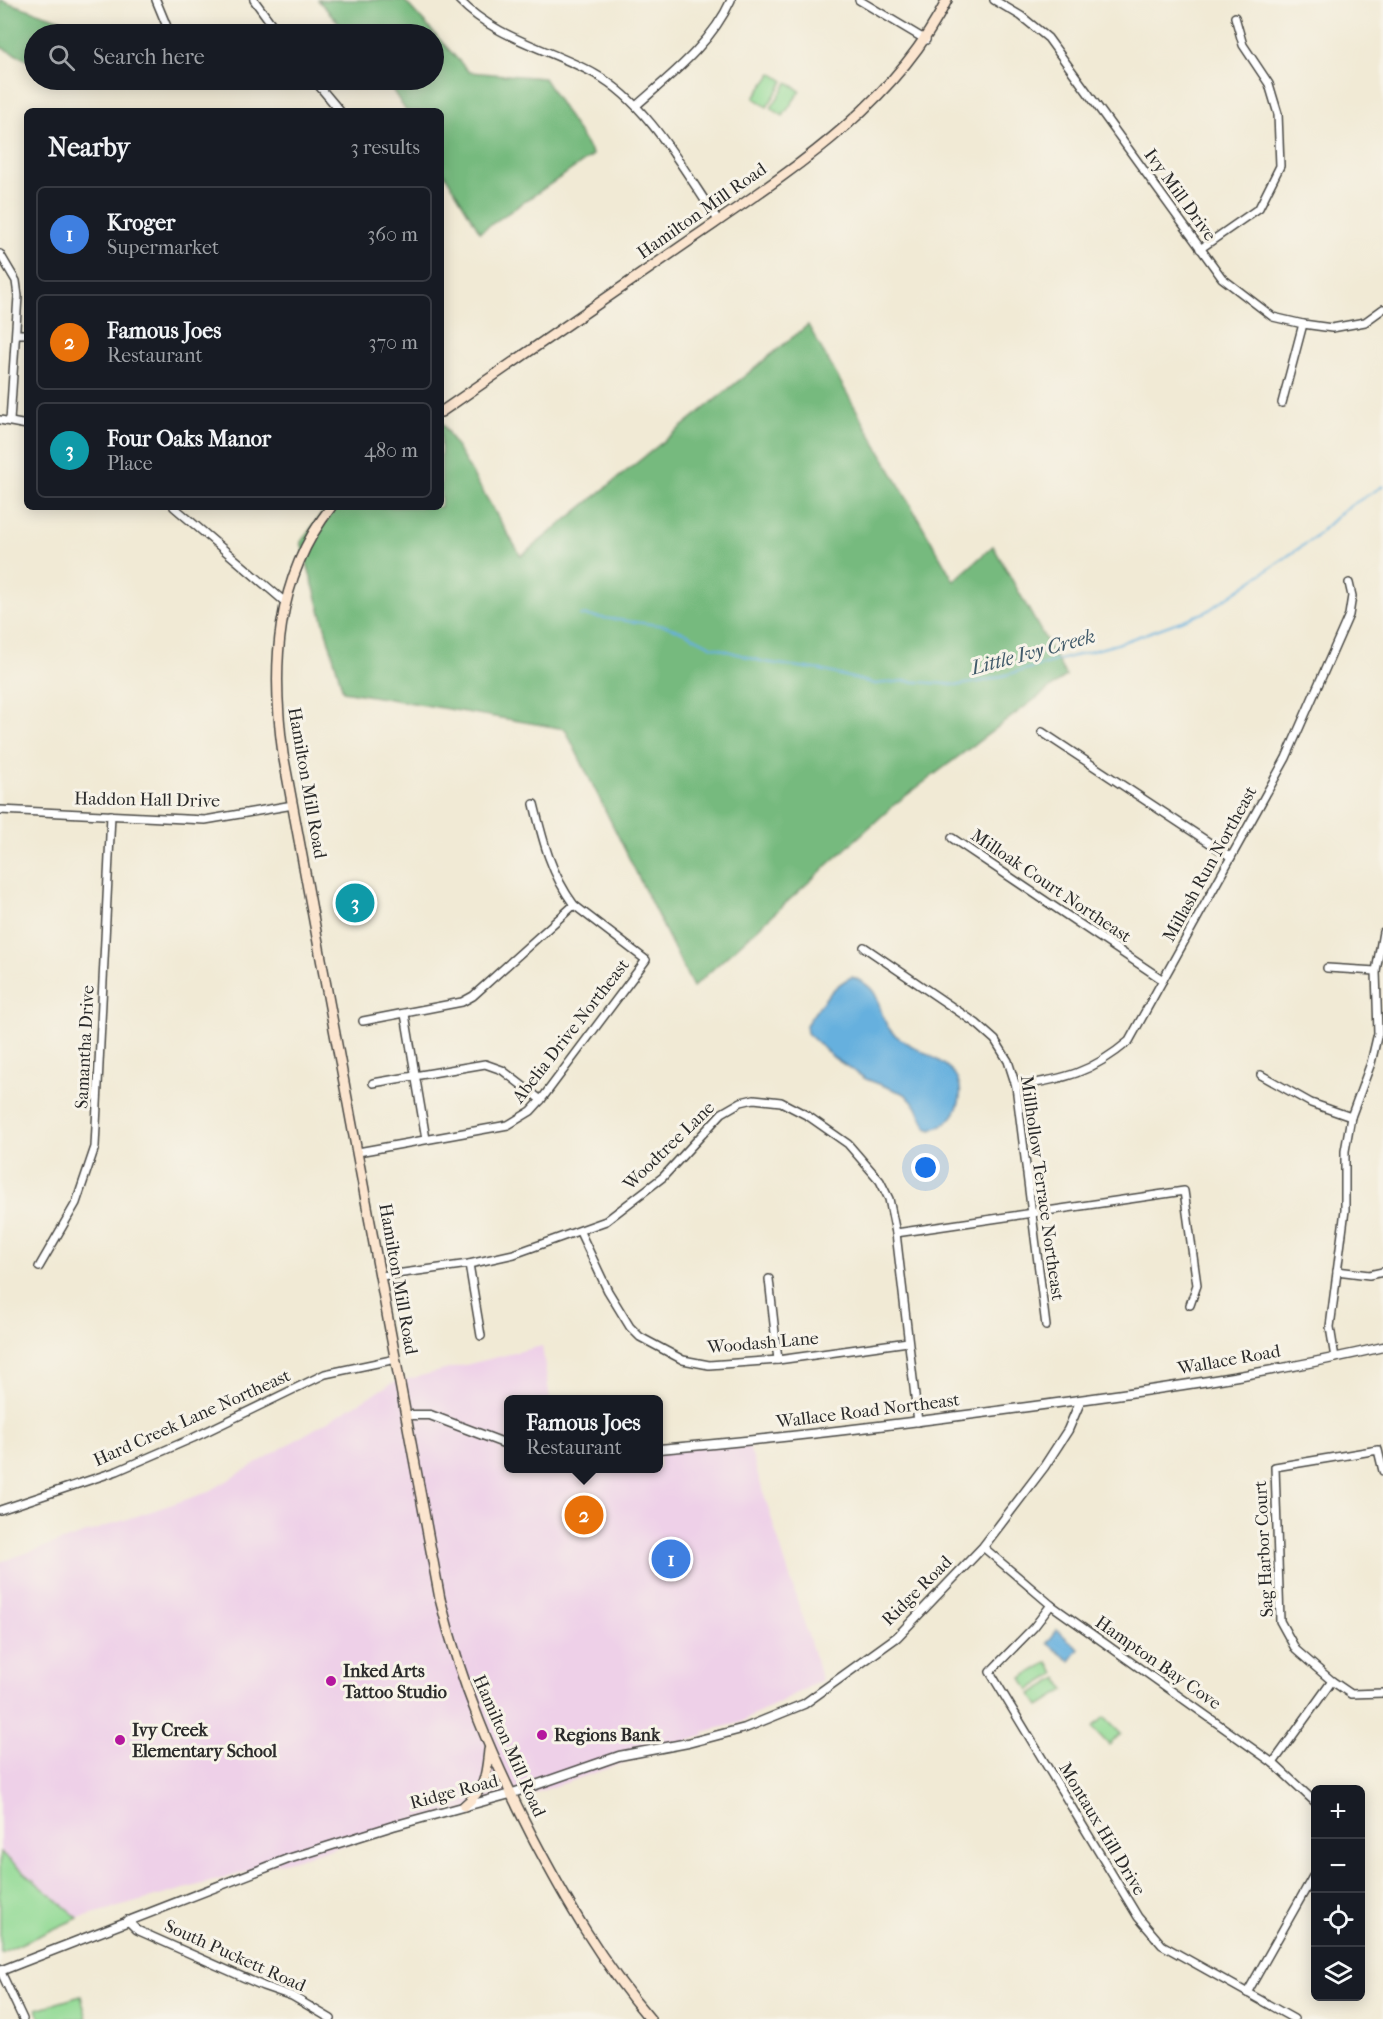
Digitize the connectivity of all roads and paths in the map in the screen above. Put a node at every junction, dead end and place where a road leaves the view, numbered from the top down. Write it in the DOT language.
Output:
graph roads {
  1 [pos="156,0"];
  2 [pos="254,0"];
  3 [pos="459,0"];
  4 [pos="731,0"];
  5 [pos="859,0"];
  6 [pos="947,0"];
  7 [pos="994,0"];
  8 [pos="1235,17"];
  9 [pos="166,24"];
  10 [pos="272,24"];
  11 [pos="926,40"];
  12 [pos="322,90"];
  13 [pos="637,105"];
  14 [pos="337,108"];
  15 [pos="718,220"];
  16 [pos="1200,249"];
  17 [pos="0,254"];
  18 [pos="1383,309"];
  19 [pos="1303,324"];
  20 [pos="17,334"];
  21 [pos="24,334"];
  22 [pos="1282,403"];
  23 [pos="444,410"];
  24 [pos="0,420"];
  25 [pos="10,421"];
  26 [pos="24,423"];
  27 [pos="178,510"];
  28 [pos="329,510"];
  29 [pos="1349,583"];
  30 [pos="285,602"];
  31 [pos="1042,732"];
  32 [pos="534,804"];
  33 [pos="293,806"];
  34 [pos="0,810"];
  35 [pos="111,815"];
  36 [pos="952,838"];
  37 [pos="1231,856"];
  38 [pos="574,905"];
  39 [pos="1383,932"];
  40 [pos="864,947"];
  41 [pos="1327,968"];
  42 [pos="1376,971"];
  43 [pos="1163,980"];
  44 [pos="405,1014"];
  45 [pos="363,1021"];
  46 [pos="416,1075"];
  47 [pos="1260,1075"];
  48 [pos="374,1083"];
  49 [pos="1016,1086"];
  50 [pos="541,1100"];
  51 [pos="1351,1117"];
  52 [pos="426,1139"];
  53 [pos="358,1152"];
  54 [pos="1031,1213"];
  55 [pos="580,1232"];
  56 [pos="896,1233"];
  57 [pos="469,1264"];
  58 [pos="39,1267"];
  59 [pos="1337,1271"];
  60 [pos="1383,1272"];
  61 [pos="381,1276"];
  62 [pos="769,1279"];
  63 [pos="1191,1305"];
  64 [pos="1046,1326"];
  65 [pos="481,1336"];
  66 [pos="908,1342"];
  67 [pos="1383,1347"];
  68 [pos="1335,1358"];
  69 [pos="396,1359"];
  70 [pos="778,1360"];
  71 [pos="1080,1402"];
  72 [pos="406,1415"];
  73 [pos="918,1422"];
  74 [pos="504,1443"];
  75 [pos="663,1449"];
  76 [pos="1383,1471"];
  77 [pos="0,1510"];
  78 [pos="983,1547"];
  79 [pos="1051,1605"];
  80 [pos="1332,1681"];
  81 [pos="1383,1693"];
  82 [pos="489,1748"];
  83 [pos="1273,1763"];
  84 [pos="510,1794"];
  85 [pos="1311,1798"];
  86 [pos="464,1806"];
  87 [pos="1311,1880"];
  88 [pos="127,1920"];
  89 [pos="0,1971"];
  90 [pos="1247,1993"];
  91 [pos="23,2019"];
  92 [pos="331,2019"];
  93 [pos="650,2019"];
  94 [pos="1294,2019"];
  1 -- 9 [label="street"];
  2 -- 10 [label="street"];
  3 -- 13 [label="street"];
  4 -- 13 [label="street"];
  5 -- 11 [label="street"];
  6 -- 11 [label="main road, Hamilton Mill Road"];
  7 -- 16 [label="street, Ivy Mill Drive"];
  8 -- 16 [label="street"];
  11 -- 15 [label="main road, Hamilton Mill Road"];
  12 -- 14 [label="street"];
  13 -- 15 [label="street"];
  15 -- 23 [label="main road, Hamilton Mill Road"];
  16 -- 19 [label="street, Ivy Mill Drive"];
  17 -- 20 [label="street"];
  18 -- 19 [label="street, Ivy Mill Drive"];
  19 -- 22 [label="street"];
  20 -- 21 [label="street"];
  20 -- 25 [label="street"];
  24 -- 25 [label="street"];
  25 -- 26 [label="street"];
  27 -- 30 [label="street"];
  28 -- 30 [label="main road, Hamilton Mill Road"];
  29 -- 37 [label="street, Millash Run Northeast"];
  30 -- 33 [label="main road, Hamilton Mill Road"];
  31 -- 37 [label="street"];
  32 -- 38 [label="street, Abelia Drive Northeast"];
  33 -- 35 [label="street, Haddon Hall Drive"];
  33 -- 53 [label="main road, Hamilton Mill Road"];
  34 -- 35 [label="street, Haddon Hall Drive"];
  35 -- 58 [label="street, Samantha Drive"];
  36 -- 43 [label="street, Milloak Court Northeast"];
  37 -- 43 [label="street, Millash Run Northeast"];
  38 -- 44 [label="street"];
  38 -- 50 [label="street, Abelia Drive Northeast"];
  39 -- 42 [label="street"];
  40 -- 49 [label="street, Millhollow Terrace Northeast"];
  41 -- 42 [label="street"];
  42 -- 51 [label="street"];
  43 -- 49 [label="street, Millash Run Northeast"];
  44 -- 45 [label="street"];
  44 -- 46 [label="street"];
  46 -- 48 [label="street"];
  46 -- 50 [label="street"];
  46 -- 52 [label="street"];
  47 -- 51 [label="street"];
  49 -- 54 [label="street, Millhollow Terrace Northeast"];
  50 -- 52 [label="street, Abelia Drive Northeast"];
  51 -- 59 [label="street"];
  52 -- 53 [label="street, Abelia Drive Northeast"];
  53 -- 61 [label="main road, Hamilton Mill Road"];
  54 -- 56 [label="street"];
  54 -- 63 [label="street"];
  54 -- 64 [label="street, Millhollow Terrace Northeast"];
  55 -- 56 [label="street, Woodtree Lane"];
  55 -- 57 [label="street, Woodtree Lane"];
  55 -- 70 [label="street, Woodash Lane"];
  56 -- 66 [label="street, Woodtree Lane"];
  57 -- 61 [label="street, Woodtree Lane"];
  57 -- 65 [label="street"];
  59 -- 60 [label="street"];
  59 -- 68 [label="street"];
  61 -- 69 [label="main road, Hamilton Mill Road"];
  62 -- 70 [label="street"];
  66 -- 70 [label="street, Woodash Lane"];
  66 -- 73 [label="street, Woodtree Lane"];
  67 -- 68 [label="street, Wallace Road"];
  68 -- 71 [label="street, Wallace Road"];
  69 -- 72 [label="main road, Hamilton Mill Road"];
  69 -- 77 [label="street, Hard Creek Lane Northeast"];
  71 -- 73 [label="street, Wallace Road Northeast"];
  71 -- 78 [label="street, Ridge Road"];
  72 -- 74 [label="street"];
  72 -- 82 [label="main road, Hamilton Mill Road"];
  73 -- 75 [label="street, Wallace Road Northeast"];
  76 -- 80 [label="street, Sag Harbor Court"];
  78 -- 79 [label="street, Hampton Bay Cove"];
  78 -- 84 [label="street, Ridge Road"];
  79 -- 83 [label="street, Hampton Bay Cove"];
  79 -- 90 [label="street, Montaux Hill Drive"];
  80 -- 81 [label="street, Sag Harbor Court"];
  80 -- 83 [label="street"];
  82 -- 84 [label="main road, Hamilton Mill Road"];
  82 -- 86 [label="main road"];
  83 -- 85 [label="street, Hampton Bay Cove"];
  84 -- 86 [label="street, Ridge Road"];
  84 -- 93 [label="main road, Hamilton Mill Road"];
  86 -- 88 [label="street, Ridge Road"];
  87 -- 90 [label="street"];
  88 -- 89 [label="street, Ridge Road"];
  88 -- 92 [label="street, South Puckett Road"];
  89 -- 91 [label="street"];
  90 -- 94 [label="street, Montaux Hill Drive"];
}
